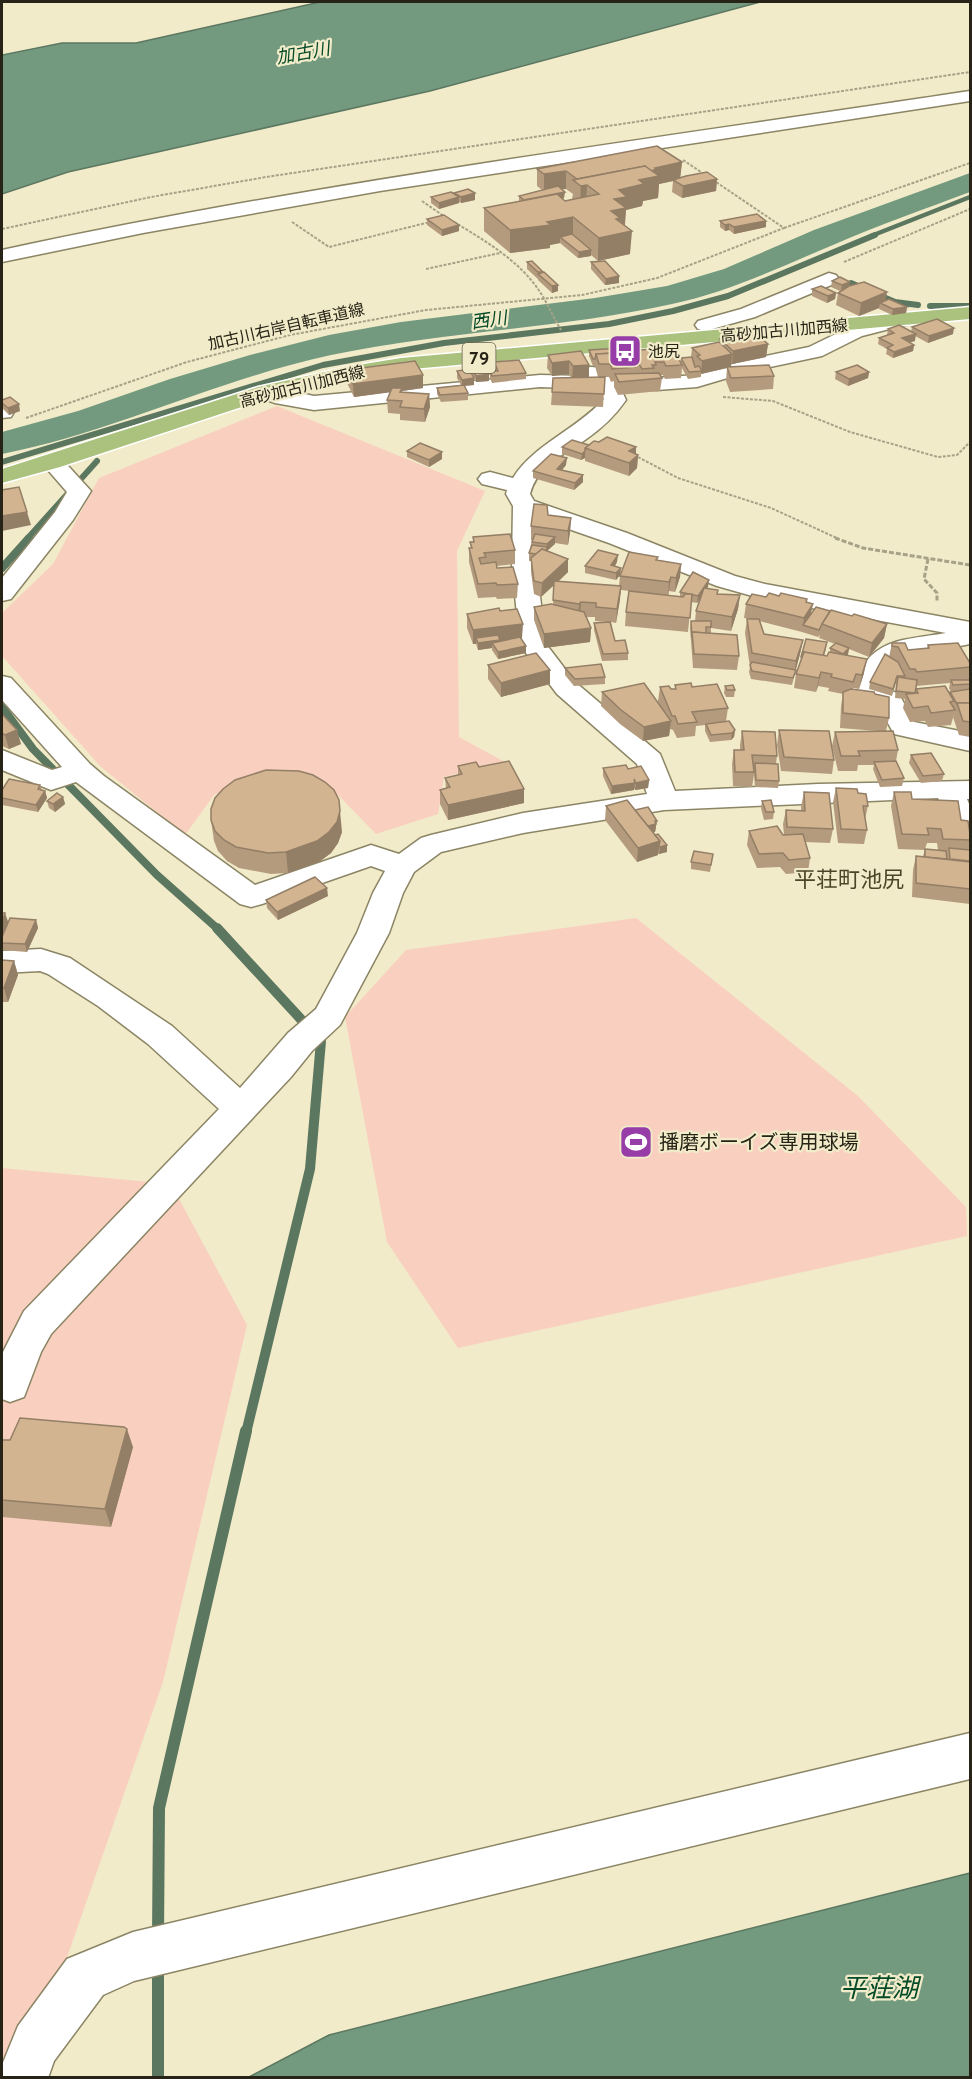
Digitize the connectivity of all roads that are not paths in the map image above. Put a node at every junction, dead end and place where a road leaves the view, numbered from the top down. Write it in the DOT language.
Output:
graph roads {
  1 [pos="970,96"];
  2 [pos="2,256"];
  3 [pos="830,279"];
  4 [pos="748,313"];
  5 [pos="970,313"];
  6 [pos="902,320"];
  7 [pos="705,325"];
  8 [pos="783,330"];
  9 [pos="569,342"];
  10 [pos="602,383"];
  11 [pos="266,392"];
  12 [pos="52,462"];
  13 [pos="2,476"];
  14 [pos="490,479"];
  15 [pos="522,496"];
  16 [pos="2,594"];
  17 [pos="969,635"];
  18 [pos="2,684"];
  19 [pos="970,742"];
  20 [pos="6,768"];
  21 [pos="80,770"];
  22 [pos="959,790"];
  23 [pos="664,801"];
  24 [pos="970,835"];
  25 [pos="404,866"];
  26 [pos="2,962"];
  27 [pos="240,1108"];
  28 [pos="10,1385"];
  29 [pos="970,1756"];
  30 [pos="22,2078"];
  1 -- 2 [label="street"];
  3 -- 4 [label="street"];
  4 -- 7 [label="street"];
  4 -- 8 [label="street"];
  5 -- 6 [label="main road, 高砂加古川加西線 / 79"];
  6 -- 8 [label="main road, 高砂加古川加西線 / 79"];
  6 -- 10 [label="street"];
  8 -- 9 [label="main road, 高砂加古川加西線 / 79"];
  9 -- 10 [label="street"];
  9 -- 11 [label="main road, 高砂加古川加西線 / 79"];
  10 -- 11 [label="street"];
  10 -- 15 [label="street"];
  11 -- 12 [label="main road, 高砂加古川加西線 / 79"];
  12 -- 13 [label="main road, 高砂加古川加西線 / 79"];
  12 -- 16 [label="street"];
  14 -- 15 [label="street"];
  15 -- 17 [label="street"];
  15 -- 23 [label="street"];
  17 -- 19 [label="street"];
  18 -- 21 [label="street"];
  20 -- 21 [label="street"];
  21 -- 25 [label="street"];
  22 -- 23 [label="street"];
  22 -- 24 [label="street"];
  23 -- 25 [label="street"];
  25 -- 27 [label="street"];
  26 -- 27 [label="street"];
  27 -- 28 [label="street"];
  29 -- 30 [label="street"];
}
